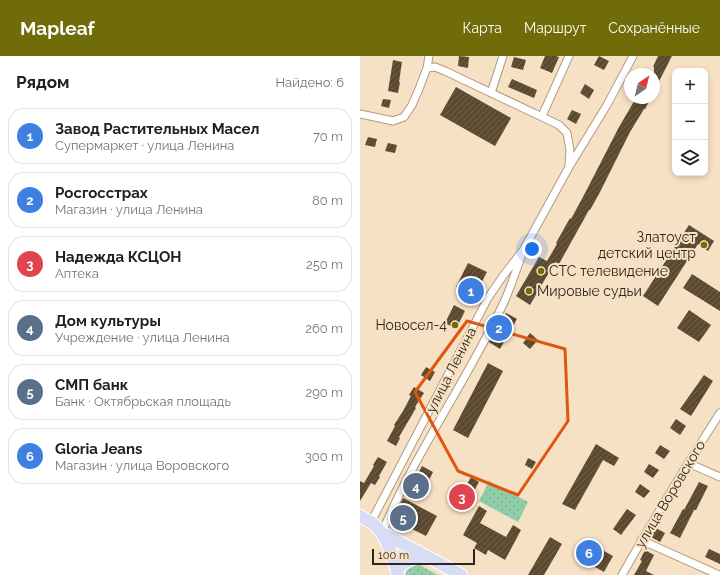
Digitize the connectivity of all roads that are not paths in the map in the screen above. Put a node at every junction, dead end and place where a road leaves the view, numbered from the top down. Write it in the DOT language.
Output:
graph roads {
  1 [pos="429,56"];
  2 [pos="503,56"];
  3 [pos="569,56"];
  4 [pos="634,56"];
  5 [pos="427,68"];
  6 [pos="492,93"];
  7 [pos="360,114"];
  8 [pos="542,116"];
  9 [pos="569,167"];
  10 [pos="524,250"];
  11 [pos="720,414"];
  12 [pos="688,463"];
  13 [pos="720,477"];
  14 [pos="360,516"];
  15 [pos="371,522"];
  16 [pos="382,533"];
  17 [pos="641,540"];
  18 [pos="426,556"];
  19 [pos="397,572"];
  20 [pos="461,575"];
  21 [pos="622,575"];
  22 [pos="719,575"];
  1 -- 5 [label="street"];
  2 -- 6 [label="street"];
  3 -- 8 [label="street"];
  4 -- 9 [label="street, улица Ленина"];
  5 -- 6 [label="street"];
  5 -- 7 [label="street"];
  6 -- 8 [label="street"];
  8 -- 9 [label="street"];
  9 -- 10 [label="street, улица Ленина"];
  10 -- 15 [label="street, улица Ленина"];
  10 -- 16 [label="street"];
  11 -- 12 [label="street, улица Воровского"];
  12 -- 13 [label="street"];
  12 -- 17 [label="street, улица Воровского"];
  14 -- 15 [label="main road"];
  15 -- 16 [label="main road"];
  16 -- 18 [label="main road"];
  16 -- 19 [label="main road"];
  17 -- 21 [label="street, улица Воровского"];
  17 -- 22 [label="street"];
  18 -- 19 [label="main road"];
  18 -- 20 [label="main road"];
}
